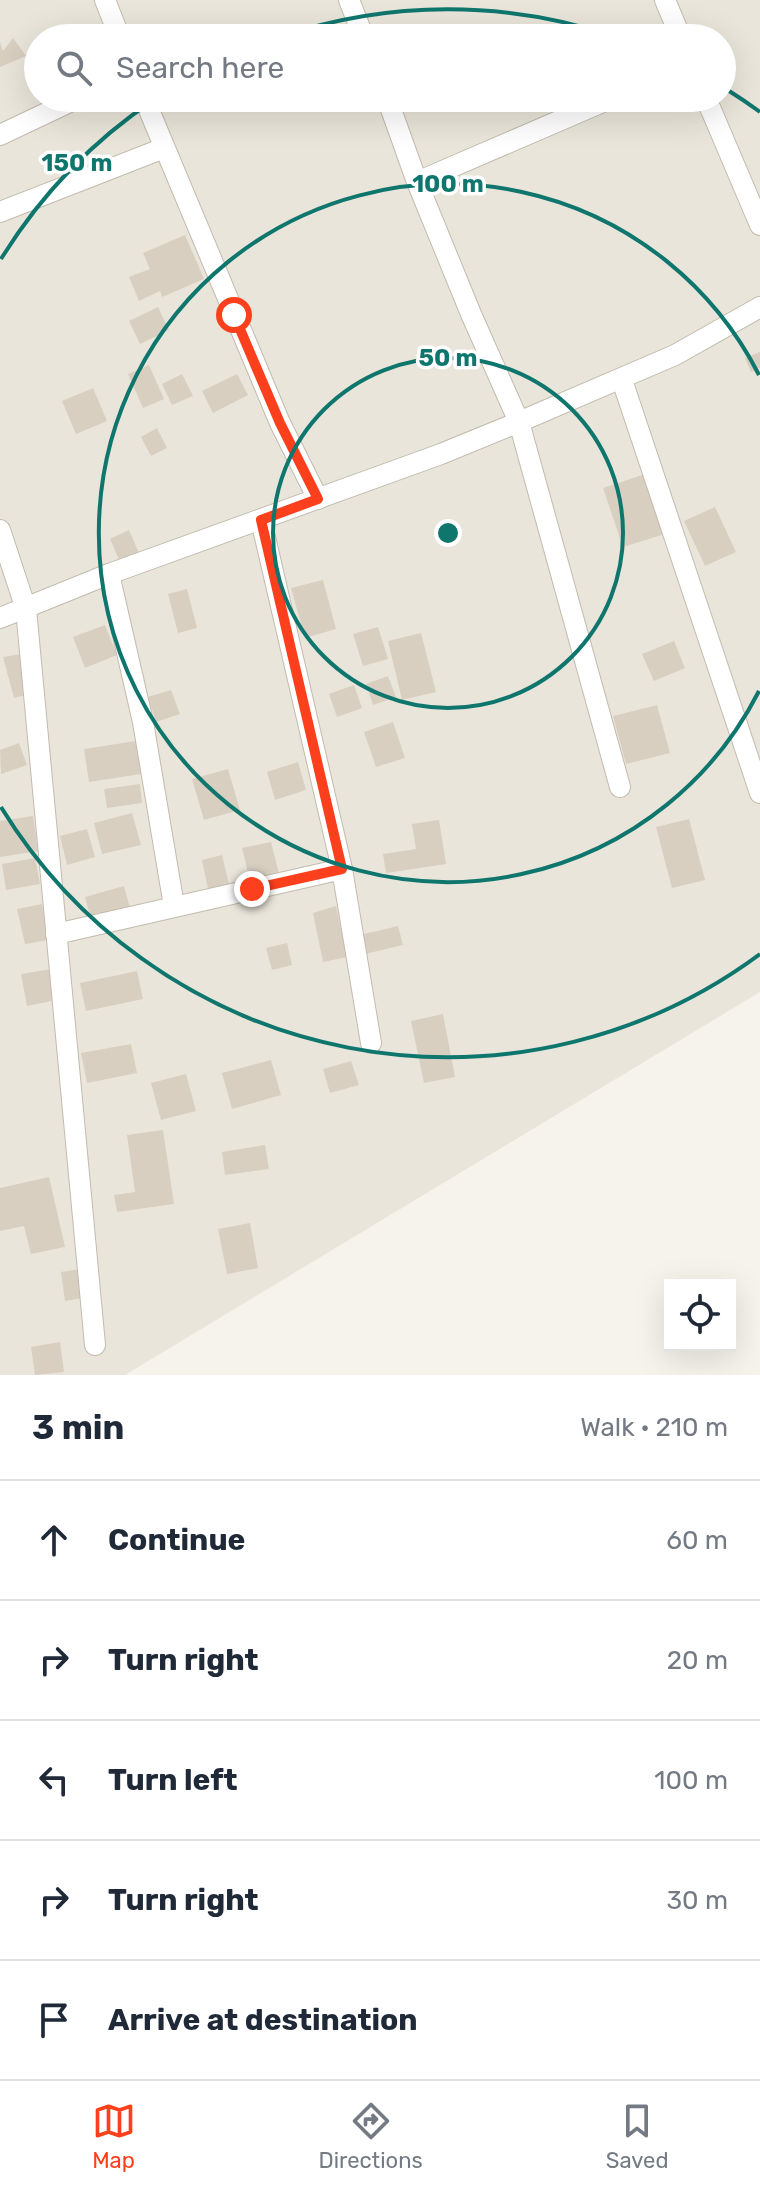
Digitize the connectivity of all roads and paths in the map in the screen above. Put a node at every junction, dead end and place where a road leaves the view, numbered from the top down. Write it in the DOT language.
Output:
graph roads {
  1 [pos="105,0"];
  2 [pos="349,0"];
  3 [pos="665,0"];
  4 [pos="114,24"];
  5 [pos="358,24"];
  6 [pos="675,24"];
  7 [pos="48,112"];
  8 [pos="150,112"];
  9 [pos="392,112"];
  10 [pos="580,112"];
  11 [pos="712,112"];
  12 [pos="0,135"];
  13 [pos="164,148"];
  14 [pos="417,182"];
  15 [pos="0,212"];
  16 [pos="760,225"];
  17 [pos="760,307"];
  18 [pos="622,380"];
  19 [pos="519,422"];
  20 [pos="318,499"];
  21 [pos="261,520"];
  22 [pos="0,530"];
  23 [pos="109,574"];
  24 [pos="26,609"];
  25 [pos="0,618"];
  26 [pos="620,787"];
  27 [pos="760,793"];
  28 [pos="342,869"];
  29 [pos="174,906"];
  30 [pos="56,934"];
  31 [pos="371,1043"];
  32 [pos="95,1345"];
  1 -- 4 [label="street"];
  2 -- 5 [label="street"];
  3 -- 6 [label="street"];
  7 -- 12 [label="street"];
  8 -- 13 [label="street"];
  9 -- 14 [label="street"];
  10 -- 14 [label="street"];
  11 -- 16 [label="street"];
  13 -- 15 [label="street"];
  13 -- 20 [label="street"];
  14 -- 19 [label="street"];
  17 -- 18 [label="street"];
  18 -- 19 [label="street"];
  18 -- 27 [label="street"];
  19 -- 20 [label="street"];
  19 -- 26 [label="street"];
  20 -- 21 [label="street"];
  21 -- 23 [label="street"];
  21 -- 28 [label="street"];
  22 -- 24 [label="street"];
  23 -- 24 [label="street"];
  23 -- 29 [label="street"];
  24 -- 25 [label="street"];
  24 -- 30 [label="street"];
  28 -- 29 [label="street"];
  28 -- 31 [label="street"];
  29 -- 30 [label="street"];
  30 -- 32 [label="street"];
}
